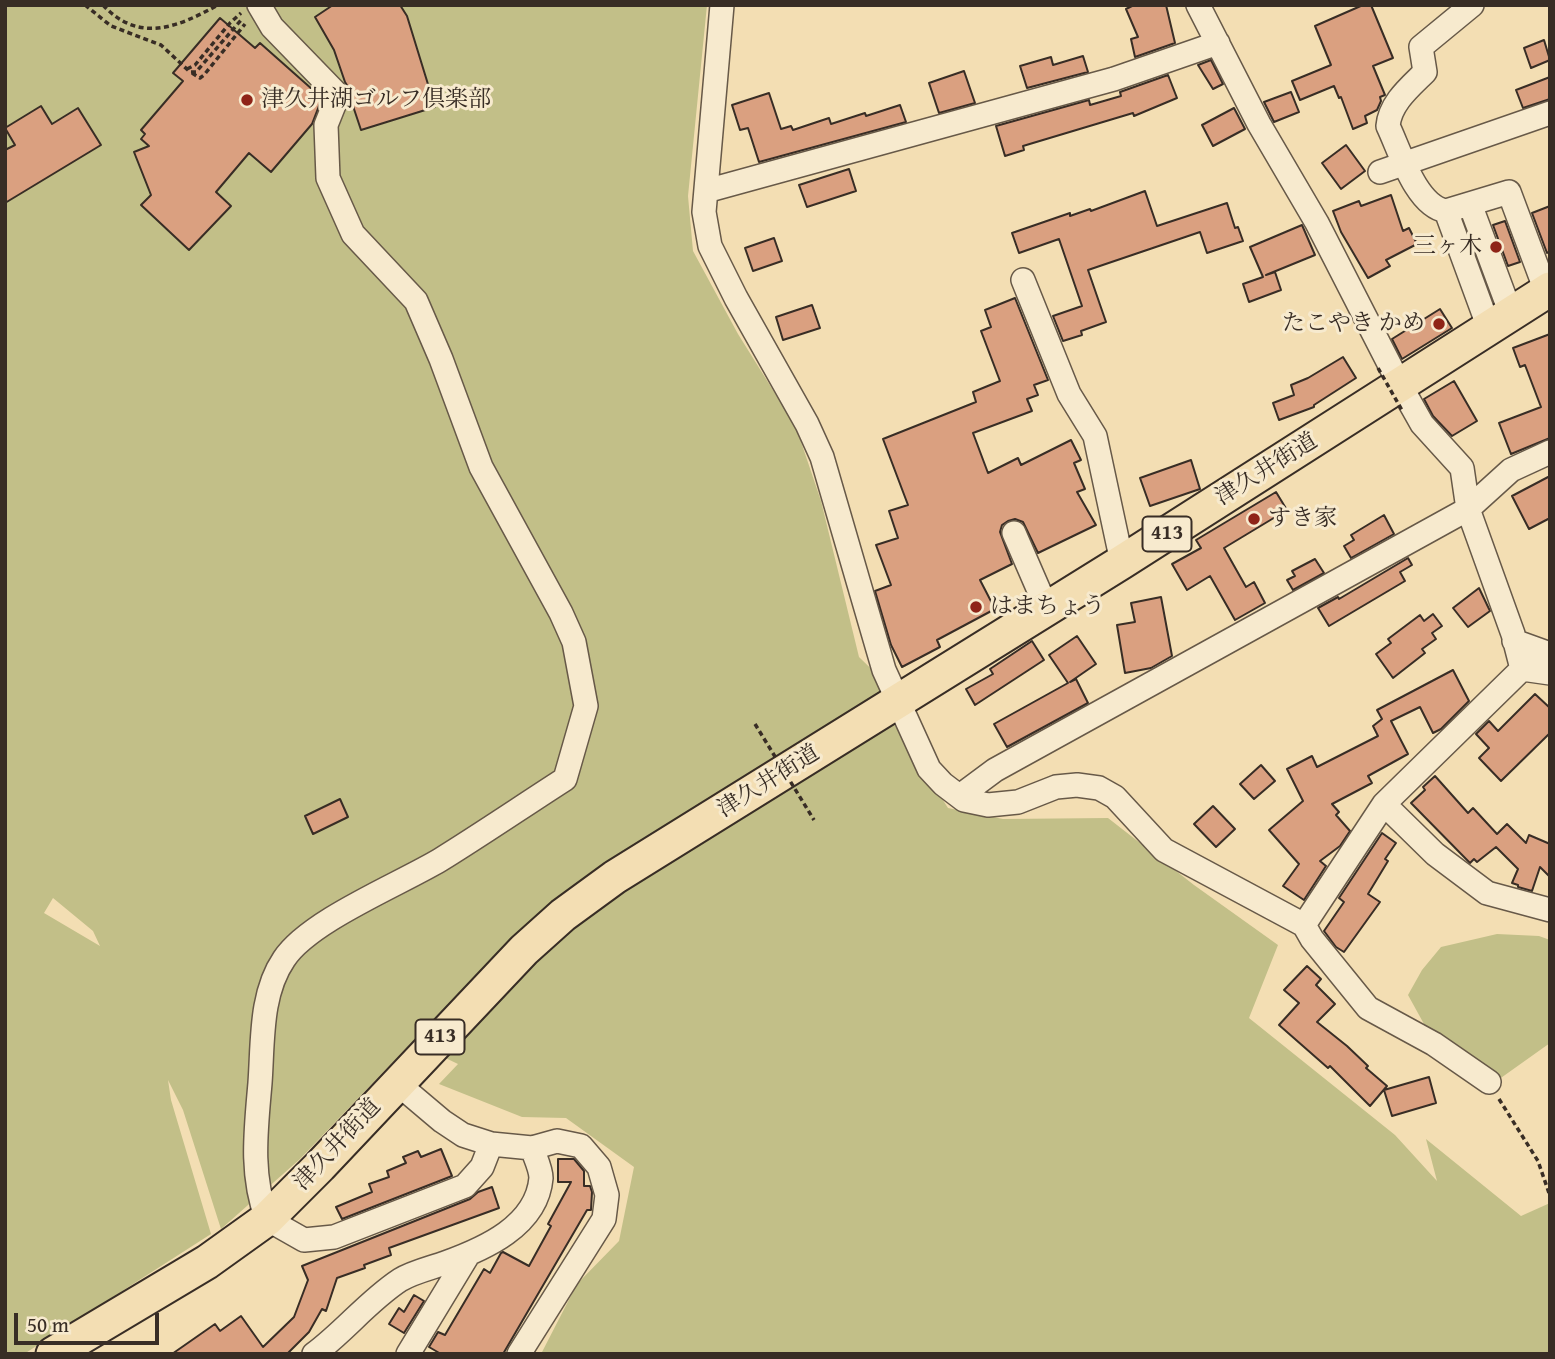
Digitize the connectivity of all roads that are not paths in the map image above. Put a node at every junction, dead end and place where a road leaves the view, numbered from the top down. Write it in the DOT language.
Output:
graph roads {
  1 [pos="722,5"];
  2 [pos="1198,5"];
  3 [pos="1472,5"];
  4 [pos="254,10"];
  5 [pos="1218,43"];
  6 [pos="1550,113"];
  7 [pos="1405,163"];
  8 [pos="1380,172"];
  9 [pos="706,191"];
  10 [pos="1470,204"];
  11 [pos="1446,211"];
  12 [pos="1023,280"];
  13 [pos="1548,290"];
  14 [pos="1500,321"];
  15 [pos="1393,388"];
  16 [pos="1550,452"];
  17 [pos="1468,509"];
  18 [pos="1014,533"];
  19 [pos="1122,562"];
  20 [pos="1047,609"];
  21 [pos="1514,641"];
  22 [pos="1550,654"];
  23 [pos="1522,669"];
  24 [pos="1550,673"];
  25 [pos="897,702"];
  26 [pos="960,796"];
  27 [pos="1384,804"];
  28 [pos="1550,910"];
  29 [pos="1304,925"];
  30 [pos="1489,1082"];
  31 [pos="397,1083"];
  32 [pos="491,1144"];
  33 [pos="532,1148"];
  34 [pos="267,1219"];
  35 [pos="468,1255"];
  36 [pos="52,1354"];
  37 [pos="314,1354"];
  38 [pos="408,1354"];
  39 [pos="519,1354"];
  1 -- 9 [label="street"];
  2 -- 5 [label="street"];
  3 -- 7 [label="street"];
  4 -- 34 [label="street"];
  5 -- 9 [label="street"];
  5 -- 15 [label="street"];
  6 -- 7 [label="street"];
  7 -- 8 [label="street"];
  7 -- 11 [label="street"];
  9 -- 25 [label="street"];
  10 -- 11 [label="street"];
  10 -- 13 [label="street"];
  10 -- 14 [label="street"];
  11 -- 14 [label="street"];
  12 -- 19 [label="street"];
  13 -- 14 [label="highway, 津久井街道 / 413"];
  14 -- 15 [label="highway, 津久井街道 / 413"];
  15 -- 17 [label="street"];
  15 -- 19 [label="highway, 津久井街道 / 413"];
  16 -- 17 [label="street"];
  17 -- 21 [label="street"];
  17 -- 26 [label="street"];
  18 -- 20 [label="street"];
  19 -- 20 [label="highway, 津久井街道 / 413"];
  20 -- 25 [label="highway, 津久井街道 / 413"];
  21 -- 22 [label="street"];
  21 -- 23 [label="street"];
  23 -- 24 [label="street"];
  23 -- 27 [label="street"];
  25 -- 26 [label="street"];
  25 -- 31 [label="highway, 津久井街道 / 413"];
  26 -- 29 [label="street"];
  27 -- 28 [label="street"];
  27 -- 29 [label="street"];
  29 -- 30 [label="street"];
  31 -- 32 [label="street"];
  31 -- 34 [label="highway, 津久井街道 / 413"];
  32 -- 33 [label="street"];
  32 -- 34 [label="street"];
  33 -- 35 [label="street"];
  33 -- 39 [label="street"];
  34 -- 36 [label="highway, 津久井街道 / 413"];
  35 -- 37 [label="street"];
  35 -- 38 [label="street"];
}
